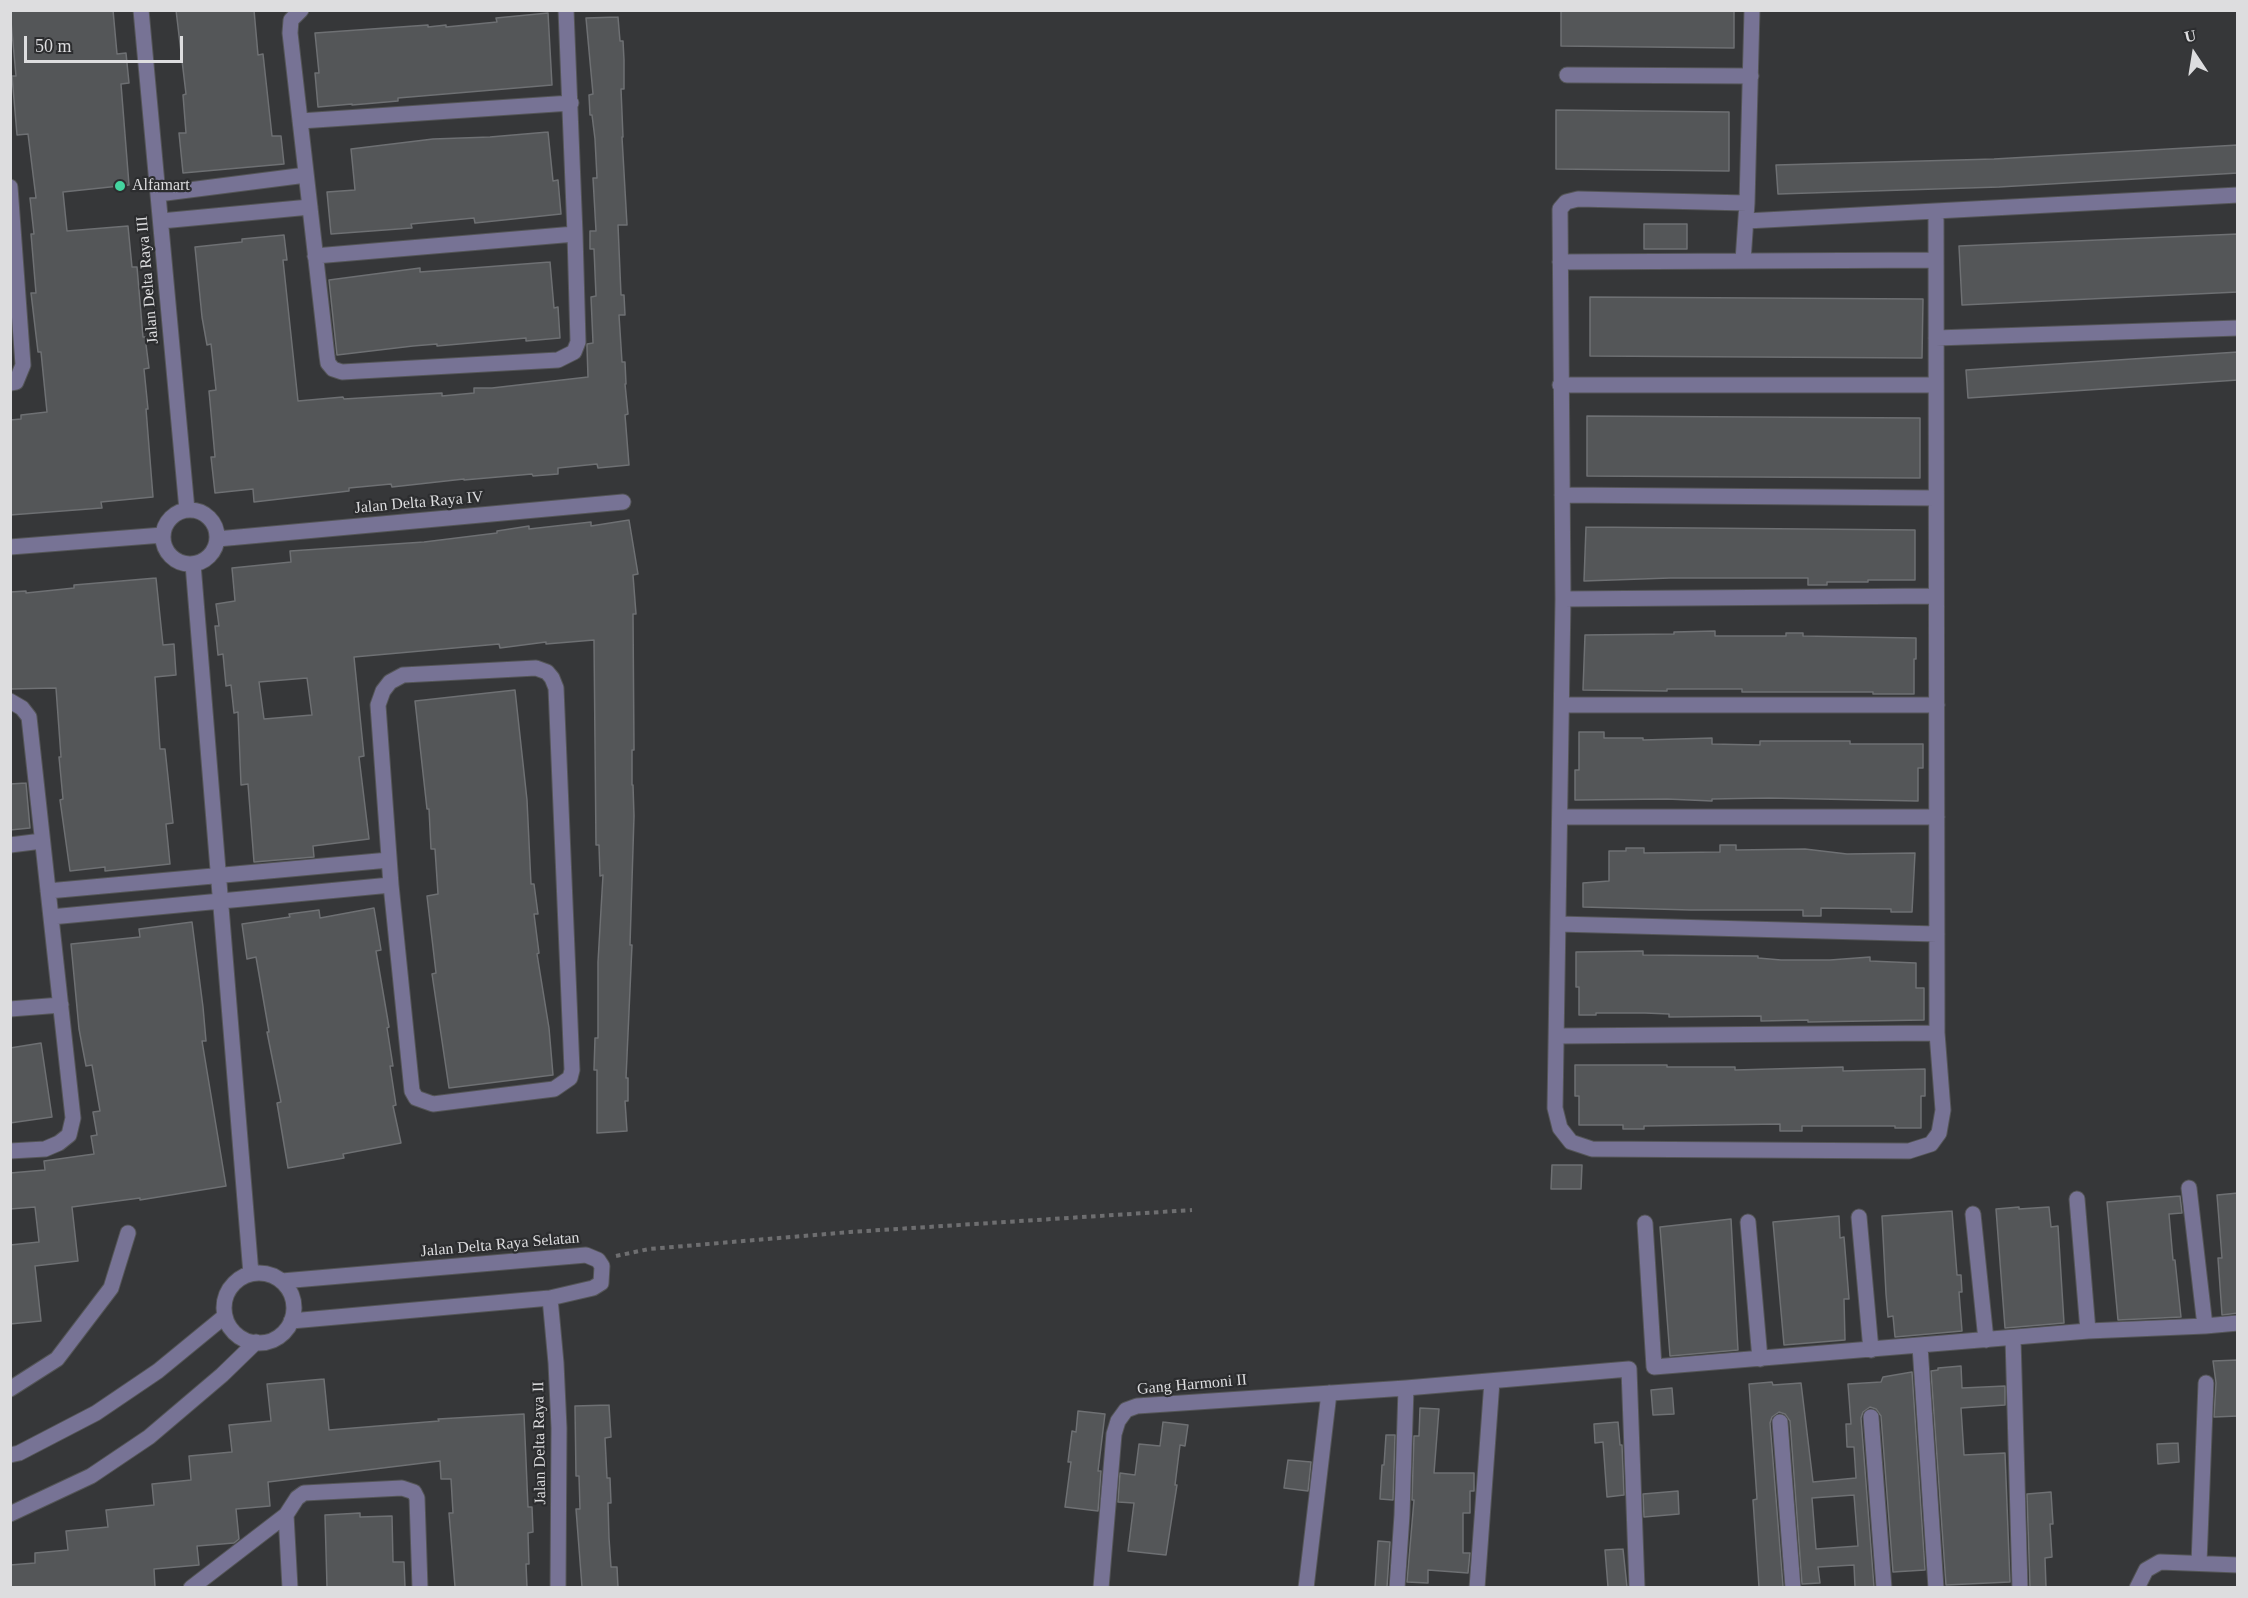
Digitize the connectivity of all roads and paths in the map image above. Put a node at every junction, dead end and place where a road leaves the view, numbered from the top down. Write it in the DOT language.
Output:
graph roads {
  1 [pos="141,10"];
  2 [pos="301,10"];
  3 [pos="566,10"];
  4 [pos="1752,10"];
  5 [pos="1568,75"];
  6 [pos="1751,76"];
  7 [pos="571,104"];
  8 [pos="300,121"];
  9 [pos="306,175"];
  10 [pos="10,187"];
  11 [pos="158,194"];
  12 [pos="2238,195"];
  13 [pos="1747,203"];
  14 [pos="310,207"];
  15 [pos="1936,213"];
  16 [pos="161,220"];
  17 [pos="1746,221"];
  18 [pos="575,234"];
  19 [pos="315,256"];
  20 [pos="1936,260"];
  21 [pos="1743,261"];
  22 [pos="1560,262"];
  23 [pos="13,263"];
  24 [pos="2238,328"];
  25 [pos="1936,338"];
  26 [pos="13,382"];
  27 [pos="1560,385"];
  28 [pos="1936,385"];
  29 [pos="1562,495"];
  30 [pos="1936,498"];
  31 [pos="623,502"];
  32 [pos="187,510"];
  33 [pos="163,535"];
  34 [pos="217,539"];
  35 [pos="10,547"];
  36 [pos="193,564"];
  37 [pos="1936,596"];
  38 [pos="1563,599"];
  39 [pos="10,701"];
  40 [pos="1562,705"];
  41 [pos="1937,705"];
  42 [pos="1560,817"];
  43 [pos="1937,817"];
  44 [pos="42,841"];
  45 [pos="10,844"];
  46 [pos="389,860"];
  47 [pos="219,876"];
  48 [pos="391,885"];
  49 [pos="48,891"];
  50 [pos="221,902"];
  51 [pos="51,917"];
  52 [pos="1558,924"];
  53 [pos="1937,934"];
  54 [pos="60,1005"];
  55 [pos="10,1009"];
  56 [pos="1937,1033"];
  57 [pos="1557,1036"];
  58 [pos="10,1151"];
  59 [pos="2189,1188"];
  60 [pos="2077,1199"];
  61 [pos="1192,1210"];
  62 [pos="1973,1214"];
  63 [pos="1859,1217"];
  64 [pos="1748,1222"];
  65 [pos="1645,1223"];
  66 [pos="128,1233"];
  67 [pos="598,1260"];
  68 [pos="251,1274"];
  69 [pos="282,1281"];
  70 [pos="550,1298"];
  71 [pos="225,1316"];
  72 [pos="291,1321"];
  73 [pos="2238,1323"];
  74 [pos="2205,1326"];
  75 [pos="2088,1331"];
  76 [pos="2013,1338"];
  77 [pos="1986,1340"];
  78 [pos="256,1342"];
  79 [pos="1920,1346"];
  80 [pos="1871,1350"];
  81 [pos="1760,1359"];
  82 [pos="1492,1381"];
  83 [pos="2206,1383"];
  84 [pos="1406,1388"];
  85 [pos="10,1389"];
  86 [pos="1329,1393"];
  87 [pos="1871,1417"];
  88 [pos="1780,1422"];
  89 [pos="10,1455"];
  90 [pos="10,1514"];
  91 [pos="286,1515"];
  92 [pos="2199,1563"];
  93 [pos="2238,1565"];
  94 [pos="191,1587"];
  95 [pos="290,1587"];
  96 [pos="420,1587"];
  97 [pos="558,1587"];
  98 [pos="1101,1587"];
  99 [pos="1306,1587"];
  100 [pos="1397,1587"];
  101 [pos="1477,1587"];
  102 [pos="1637,1587"];
  103 [pos="1793,1587"];
  104 [pos="1884,1587"];
  105 [pos="1936,1587"];
  106 [pos="2020,1587"];
  107 [pos="2137,1587"];
  1 -- 11 [label="street, Jalan Delta Raya III"];
  2 -- 8 [label="street"];
  3 -- 7 [label="street"];
  4 -- 6 [label="street"];
  5 -- 6 [label="street"];
  6 -- 13 [label="street"];
  7 -- 8 [label="street"];
  7 -- 18 [label="street"];
  8 -- 9 [label="street"];
  9 -- 11 [label="street"];
  9 -- 14 [label="street"];
  10 -- 23 [label="street"];
  11 -- 16 [label="street, Jalan Delta Raya III"];
  12 -- 15 [label="street"];
  13 -- 17 [label="street"];
  13 -- 22 [label="street"];
  14 -- 16 [label="street"];
  14 -- 19 [label="street"];
  15 -- 17 [label="street"];
  15 -- 20 [label="street"];
  16 -- 32 [label="street, Jalan Delta Raya III"];
  17 -- 21 [label="street"];
  18 -- 19 [label="street"];
  18 -- 19 [label="street"];
  20 -- 21 [label="street"];
  20 -- 25 [label="street"];
  21 -- 22 [label="street"];
  22 -- 27 [label="street"];
  23 -- 26 [label="street"];
  24 -- 25 [label="street"];
  25 -- 28 [label="street"];
  27 -- 28 [label="street"];
  27 -- 29 [label="street"];
  28 -- 30 [label="street"];
  29 -- 30 [label="street"];
  29 -- 38 [label="street"];
  30 -- 37 [label="street"];
  31 -- 34 [label="street, Jalan Delta Raya IV"];
  32 -- 33 [label="street"];
  32 -- 34 [label="street"];
  33 -- 35 [label="street"];
  33 -- 36 [label="street"];
  34 -- 36 [label="street"];
  36 -- 47 [label="street"];
  37 -- 38 [label="street"];
  37 -- 41 [label="street"];
  38 -- 40 [label="street"];
  39 -- 44 [label="street"];
  40 -- 41 [label="street"];
  40 -- 42 [label="street"];
  41 -- 43 [label="street"];
  42 -- 43 [label="street"];
  42 -- 52 [label="street"];
  43 -- 53 [label="street"];
  44 -- 45 [label="street"];
  44 -- 49 [label="street"];
  46 -- 47 [label="street"];
  46 -- 48 [label="street"];
  46 -- 48 [label="street"];
  47 -- 49 [label="street"];
  47 -- 50 [label="street"];
  48 -- 50 [label="street"];
  49 -- 51 [label="street"];
  50 -- 51 [label="street"];
  50 -- 68 [label="street"];
  51 -- 54 [label="street"];
  52 -- 53 [label="street"];
  52 -- 57 [label="street"];
  53 -- 56 [label="street"];
  54 -- 55 [label="street"];
  54 -- 58 [label="street"];
  56 -- 57 [label="street"];
  56 -- 57 [label="street"];
  59 -- 74 [label="street"];
  60 -- 75 [label="street"];
  61 -- 67 [label="path"];
  62 -- 77 [label="street"];
  63 -- 80 [label="street"];
  64 -- 81 [label="street"];
  65 -- 81 [label="street"];
  66 -- 85 [label="street"];
  67 -- 69 [label="street, Jalan Delta Raya Selatan"];
  67 -- 70 [label="street, Jalan Delta Raya Selatan"];
  68 -- 69 [label="street"];
  68 -- 71 [label="street"];
  69 -- 72 [label="street"];
  70 -- 72 [label="street, Jalan Delta Raya Selatan"];
  70 -- 97 [label="street, Jalan Delta Raya II"];
  71 -- 78 [label="street"];
  71 -- 89 [label="street"];
  72 -- 78 [label="street"];
  73 -- 74 [label="street"];
  74 -- 75 [label="street"];
  75 -- 76 [label="street"];
  76 -- 77 [label="street"];
  76 -- 106 [label="street"];
  77 -- 79 [label="street"];
  78 -- 90 [label="street"];
  79 -- 80 [label="street"];
  79 -- 105 [label="street"];
  80 -- 81 [label="street"];
  82 -- 84 [label="street, Gang Harmoni II"];
  82 -- 101 [label="street"];
  82 -- 102 [label="street, Gang Harmoni II"];
  83 -- 92 [label="street"];
  84 -- 86 [label="street, Gang Harmoni II"];
  84 -- 100 [label="street"];
  86 -- 98 [label="street, Gang Harmoni II"];
  86 -- 99 [label="street"];
  87 -- 104 [label="street"];
  88 -- 103 [label="street"];
  91 -- 94 [label="street"];
  91 -- 95 [label="street"];
  91 -- 96 [label="street"];
  92 -- 93 [label="street"];
  92 -- 107 [label="street"];
}
